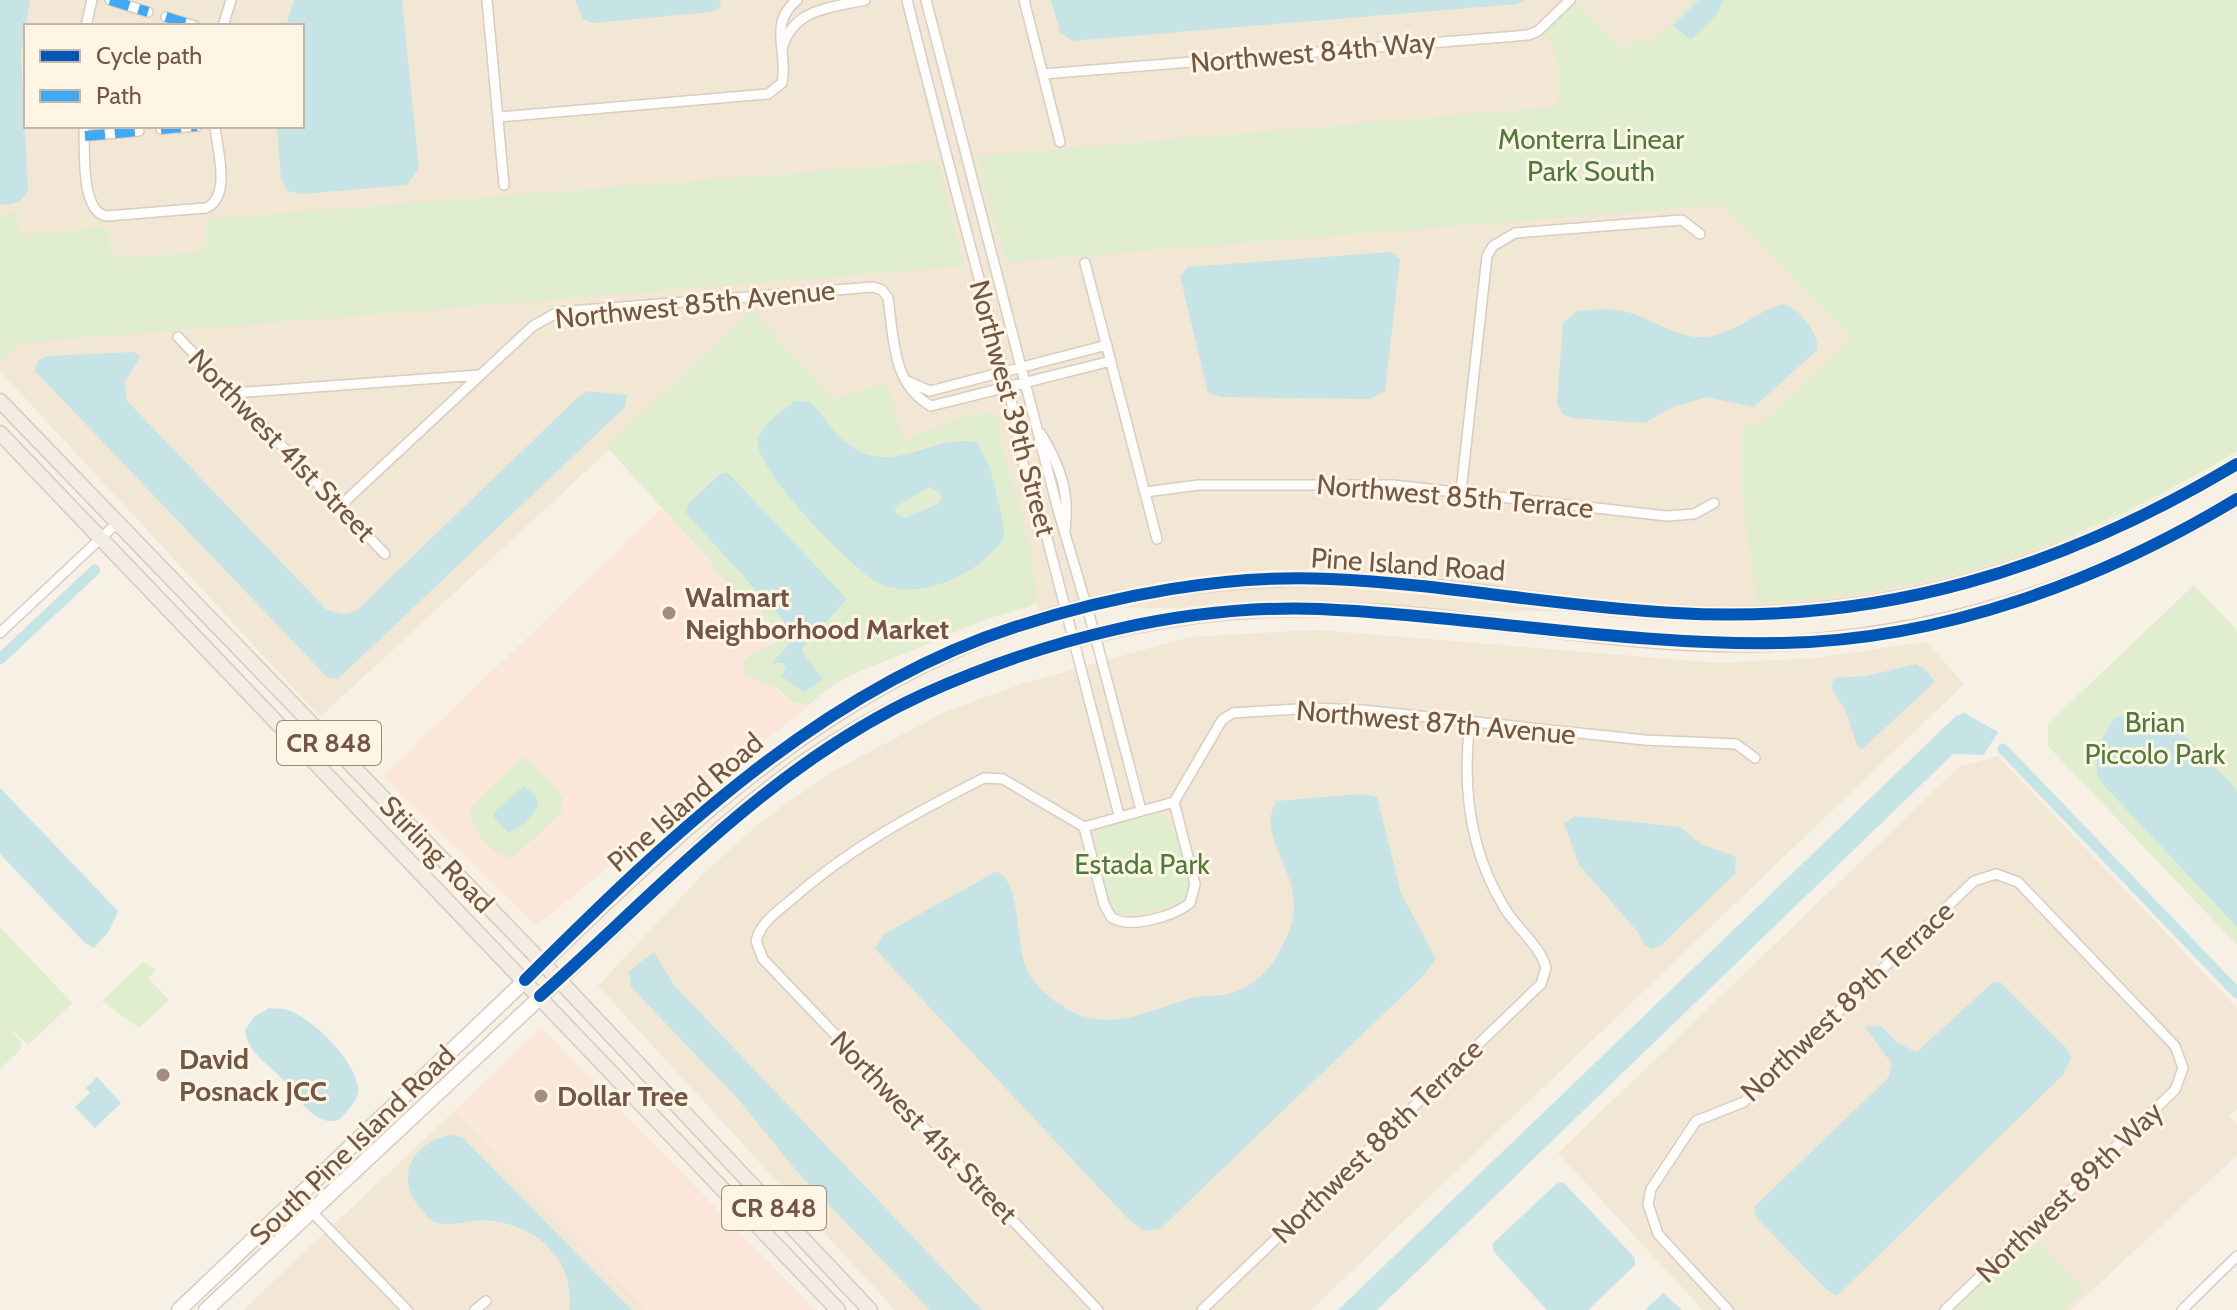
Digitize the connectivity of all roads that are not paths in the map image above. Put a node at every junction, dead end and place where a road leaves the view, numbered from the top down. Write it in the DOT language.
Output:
graph roads {
  1 [pos="92,0"];
  2 [pos="110,0"];
  3 [pos="231,0"];
  4 [pos="487,0"];
  5 [pos="797,0"];
  6 [pos="809,0"];
  7 [pos="865,0"];
  8 [pos="907,0"];
  9 [pos="926,0"];
  10 [pos="1024,0"];
  11 [pos="1570,0"];
  12 [pos="148,12"];
  13 [pos="816,12"];
  14 [pos="166,17"];
  15 [pos="86,24"];
  16 [pos="189,24"];
  17 [pos="224,24"];
  18 [pos="782,52"];
  19 [pos="1043,74"];
  20 [pos="499,117"];
  21 [pos="173,128"];
  22 [pos="215,128"];
  23 [pos="161,129"];
  24 [pos="84,131"];
  25 [pos="139,131"];
  26 [pos="1060,142"];
  27 [pos="504,185"];
  28 [pos="1700,234"];
  29 [pos="1085,263"];
  30 [pos="178,337"];
  31 [pos="1107,345"];
  32 [pos="1111,361"];
  33 [pos="1021,368"];
  34 [pos="1003,373"];
  35 [pos="480,375"];
  36 [pos="902,378"];
  37 [pos="1025,384"];
  38 [pos="1008,388"];
  39 [pos="232,393"];
  40 [pos="0,401"];
  41 [pos="0,433"];
  42 [pos="2237,464"];
  43 [pos="1145,492"];
  44 [pos="1461,492"];
  45 [pos="2237,499"];
  46 [pos="1714,503"];
  47 [pos="340,506"];
  48 [pos="117,523"];
  49 [pos="102,536"];
  50 [pos="1157,539"];
  51 [pos="385,554"];
  52 [pos="1087,607"];
  53 [pos="1065,613"];
  54 [pos="0,633"];
  55 [pos="1095,635"];
  56 [pos="1071,641"];
  57 [pos="1470,722"];
  58 [pos="321,735"];
  59 [pos="306,750"];
  60 [pos="1755,758"];
  61 [pos="1174,802"];
  62 [pos="1141,810"];
  63 [pos="1119,815"];
  64 [pos="1084,827"];
  65 [pos="1996,874"];
  66 [pos="542,963"];
  67 [pos="525,980"];
  68 [pos="559,980"];
  69 [pos="540,996"];
  70 [pos="310,1210"];
  71 [pos="2237,1256"];
  72 [pos="825,1262"];
  73 [pos="809,1279"];
  74 [pos="486,1301"];
  75 [pos="179,1310"];
  76 [pos="206,1310"];
  77 [pos="407,1310"];
  78 [pos="475,1310"];
  79 [pos="838,1310"];
  80 [pos="870,1310"];
  81 [pos="1098,1310"];
  82 [pos="1202,1310"];
  83 [pos="1728,1310"];
  84 [pos="1945,1310"];
  85 [pos="2182,1310"];
  1 -- 15 [label="street"];
  2 -- 12 [label="street"];
  3 -- 17 [label="street"];
  4 -- 20 [label="street"];
  5 -- 18 [label="street"];
  6 -- 13 [label="street"];
  7 -- 13 [label="street"];
  8 -- 34 [label="street, Northwest 39th Street"];
  9 -- 33 [label="street, Northwest 39th Street"];
  10 -- 19 [label="street"];
  11 -- 19 [label="street, Northwest 84th Way"];
  13 -- 18 [label="street"];
  14 -- 16 [label="street"];
  18 -- 20 [label="street"];
  19 -- 26 [label="street"];
  20 -- 27 [label="street"];
  21 -- 23 [label="street"];
  22 -- 24 [label="street"];
  24 -- 25 [label="street"];
  28 -- 44 [label="street"];
  29 -- 31 [label="street"];
  30 -- 39 [label="street, Northwest 41st Street"];
  31 -- 32 [label="street"];
  31 -- 33 [label="street"];
  32 -- 37 [label="street"];
  32 -- 43 [label="street"];
  33 -- 34 [label="street"];
  33 -- 37 [label="street, Northwest 39th Street"];
  34 -- 36 [label="street"];
  34 -- 38 [label="street, Northwest 39th Street"];
  35 -- 36 [label="street, Northwest 85th Avenue"];
  35 -- 39 [label="street"];
  35 -- 47 [label="street, Northwest 85th Avenue"];
  36 -- 38 [label="street"];
  37 -- 38 [label="street"];
  37 -- 52 [label="street, Northwest 39th Street"];
  38 -- 53 [label="street, Northwest 39th Street"];
  39 -- 47 [label="street, Northwest 41st Street"];
  40 -- 48 [label="main road, Stirling Road / CR 848"];
  41 -- 49 [label="main road, Stirling Road / CR 848"];
  42 -- 52 [label="main road, Pine Island Road"];
  43 -- 44 [label="street, Northwest 85th Terrace"];
  43 -- 50 [label="street"];
  44 -- 46 [label="street, Northwest 85th Terrace"];
  45 -- 55 [label="main road, Pine Island Road"];
  47 -- 51 [label="street, Northwest 41st Street"];
  48 -- 49 [label="street"];
  48 -- 58 [label="main road, Stirling Road / CR 848"];
  49 -- 54 [label="street"];
  49 -- 59 [label="main road, Stirling Road / CR 848"];
  52 -- 53 [label="main road, Pine Island Road"];
  52 -- 55 [label="street, Northwest 39th Street"];
  53 -- 56 [label="street, Northwest 39th Street"];
  53 -- 66 [label="main road, Pine Island Road"];
  55 -- 56 [label="main road, Pine Island Road"];
  55 -- 62 [label="street, Northwest 39th Street"];
  56 -- 63 [label="street, Northwest 39th Street"];
  56 -- 68 [label="main road, Pine Island Road"];
  57 -- 60 [label="street, Northwest 87th Avenue"];
  57 -- 61 [label="street, Northwest 87th Avenue"];
  57 -- 82 [label="street, Northwest 88th Terrace"];
  58 -- 59 [label="main road"];
  58 -- 66 [label="main road, Stirling Road / CR 848"];
  59 -- 67 [label="main road, Stirling Road / CR 848"];
  61 -- 62 [label="street"];
  61 -- 64 [label="street"];
  62 -- 63 [label="street"];
  63 -- 64 [label="street"];
  64 -- 81 [label="street, Northwest 41st Street"];
  65 -- 83 [label="street, Northwest 89th Terrace"];
  65 -- 84 [label="street, Northwest 89th Way"];
  66 -- 67 [label="main road, Pine Island Road"];
  66 -- 68 [label="main road, Stirling Road / CR 848"];
  67 -- 69 [label="main road, Stirling Road / CR 848"];
  67 -- 75 [label="main road, South Pine Island Road"];
  68 -- 69 [label="main road, Pine Island Road"];
  68 -- 72 [label="main road, Stirling Road / CR 848"];
  69 -- 70 [label="main road, South Pine Island Road"];
  69 -- 73 [label="main road, Stirling Road / CR 848"];
  70 -- 76 [label="main road, South Pine Island Road"];
  70 -- 77 [label="street"];
  71 -- 85 [label="street"];
  72 -- 73 [label="main road"];
  72 -- 80 [label="main road, Stirling Road / CR 848"];
  73 -- 79 [label="main road, Stirling Road / CR 848"];
  74 -- 78 [label="street"];
}
